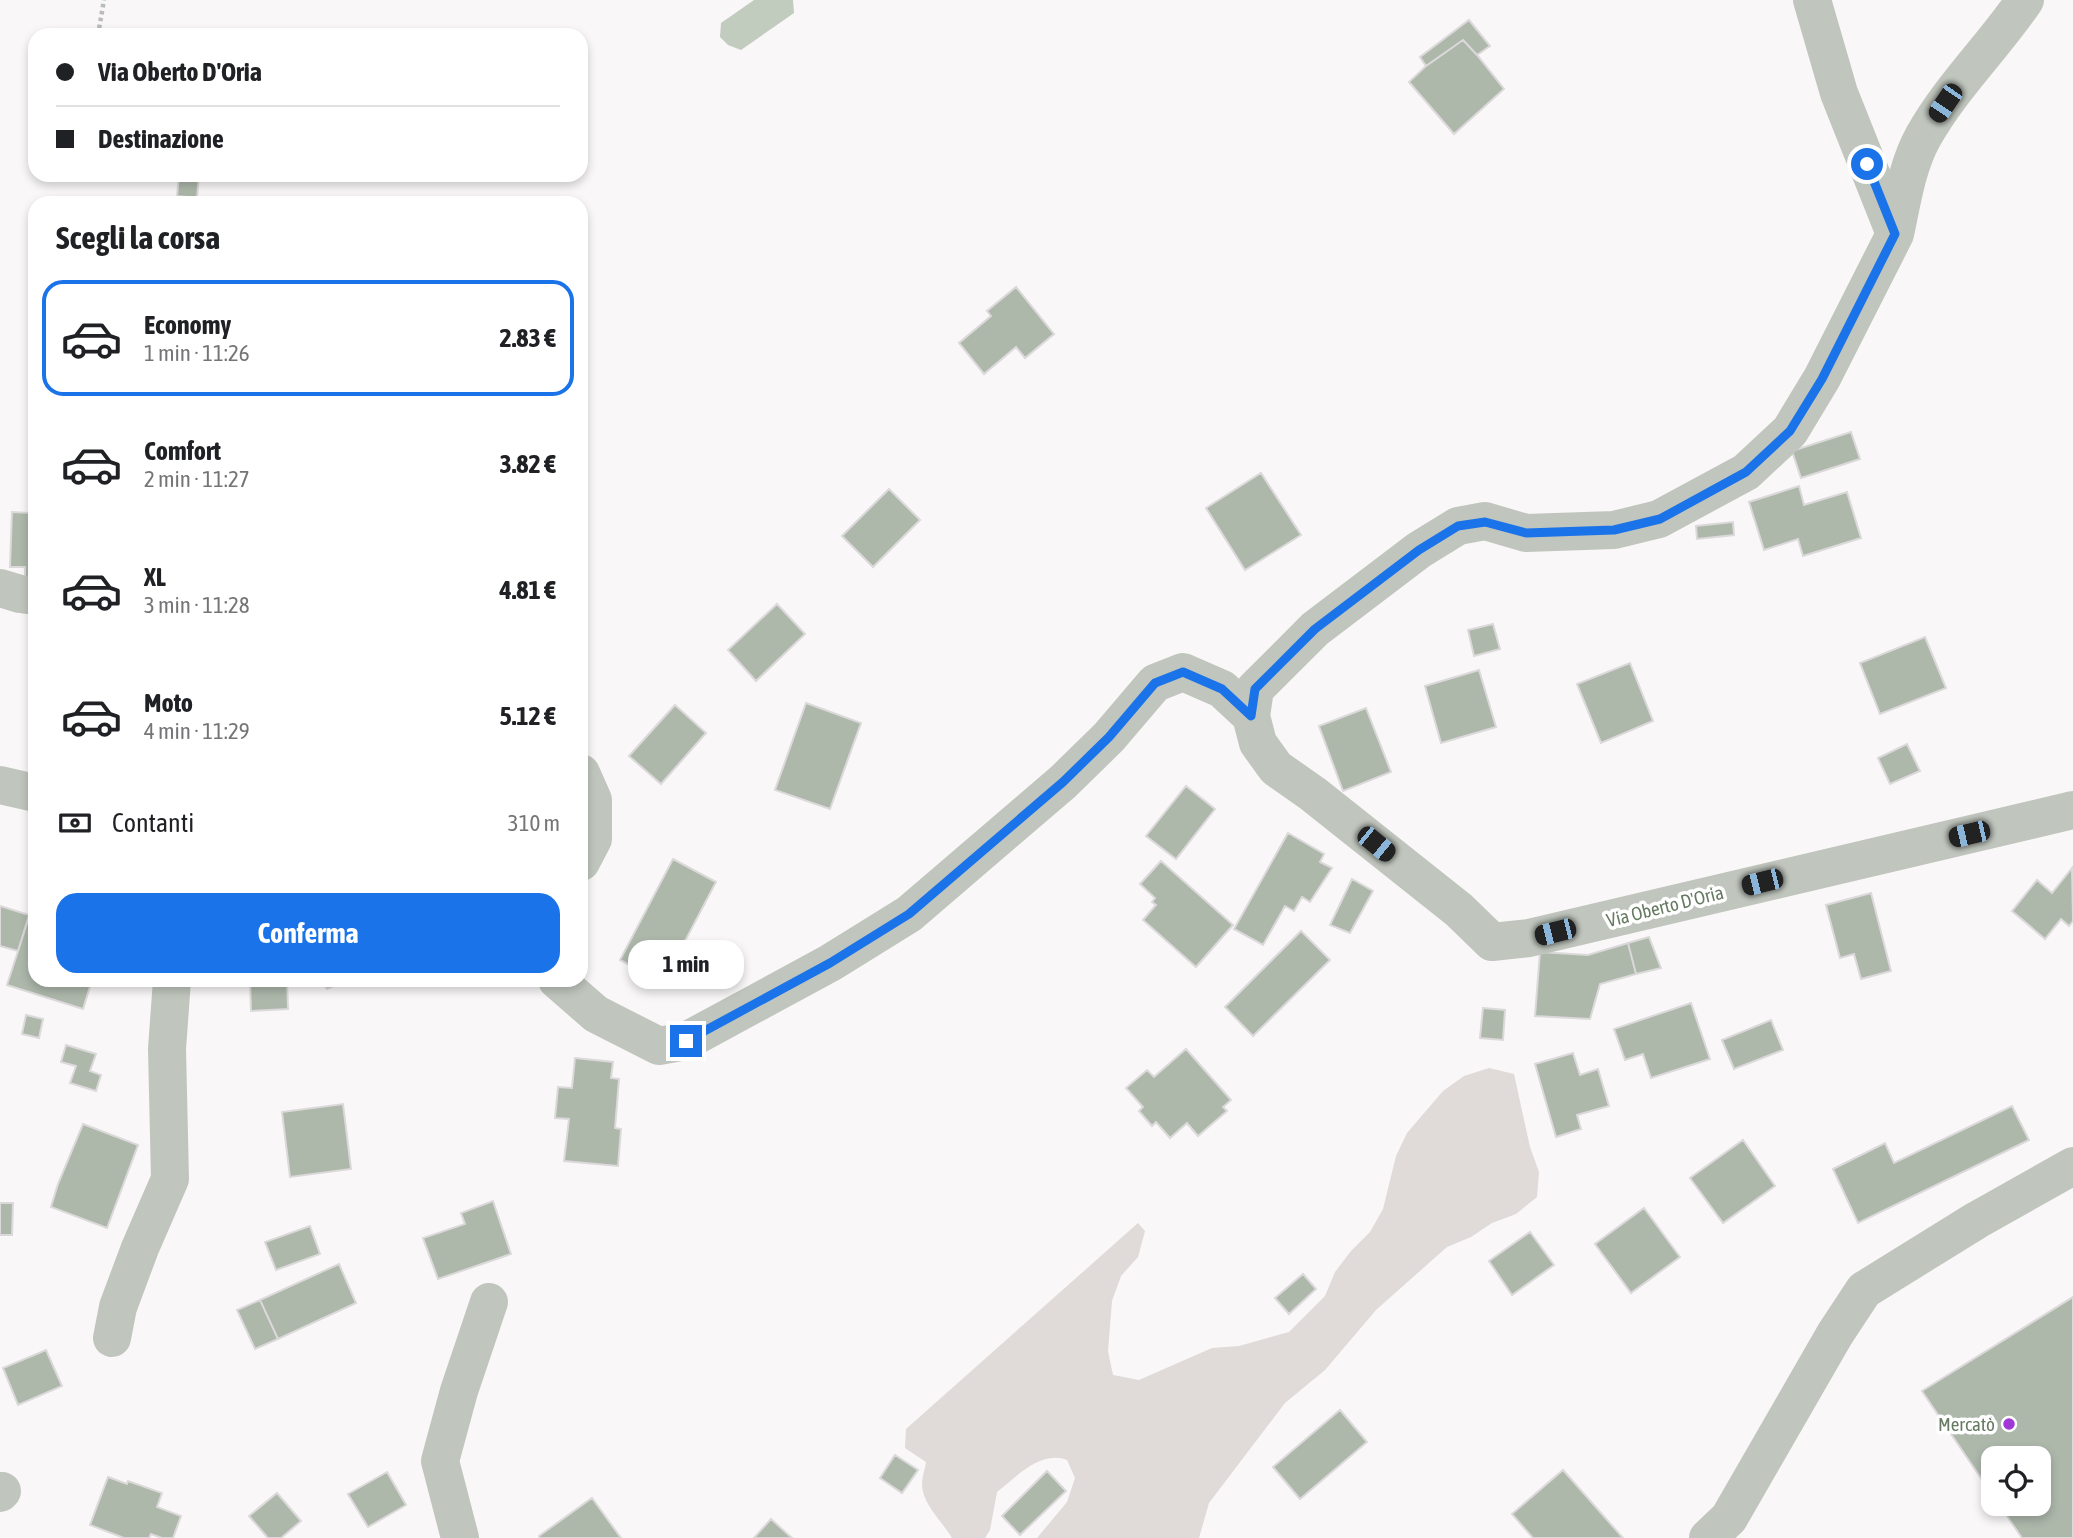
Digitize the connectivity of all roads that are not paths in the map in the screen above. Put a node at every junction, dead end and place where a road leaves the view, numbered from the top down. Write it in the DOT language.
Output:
graph roads {
  1 [pos="1812,0"];
  2 [pos="2025,0"];
  3 [pos="1895,234"];
  4 [pos="0,588"];
  5 [pos="28,595"];
  6 [pos="1251,716"];
  7 [pos="0,785"];
  8 [pos="588,789"];
  9 [pos="28,791"];
  10 [pos="2073,810"];
  11 [pos="588,849"];
  12 [pos="171,987"];
  13 [pos="565,987"];
  14 [pos="2073,1166"];
  15 [pos="489,1302"];
  16 [pos="112,1338"];
  17 [pos="460,1538"];
  18 [pos="1708,1538"];
  1 -- 3 [label="street"];
  2 -- 3 [label="street"];
  3 -- 6 [label="street"];
  4 -- 5 [label="street"];
  6 -- 10 [label="street, Via Oberto D'Oria"];
  6 -- 13 [label="street"];
  7 -- 9 [label="street"];
  8 -- 11 [label="street"];
  12 -- 16 [label="street"];
  14 -- 18 [label="street"];
  15 -- 17 [label="street"];
}
